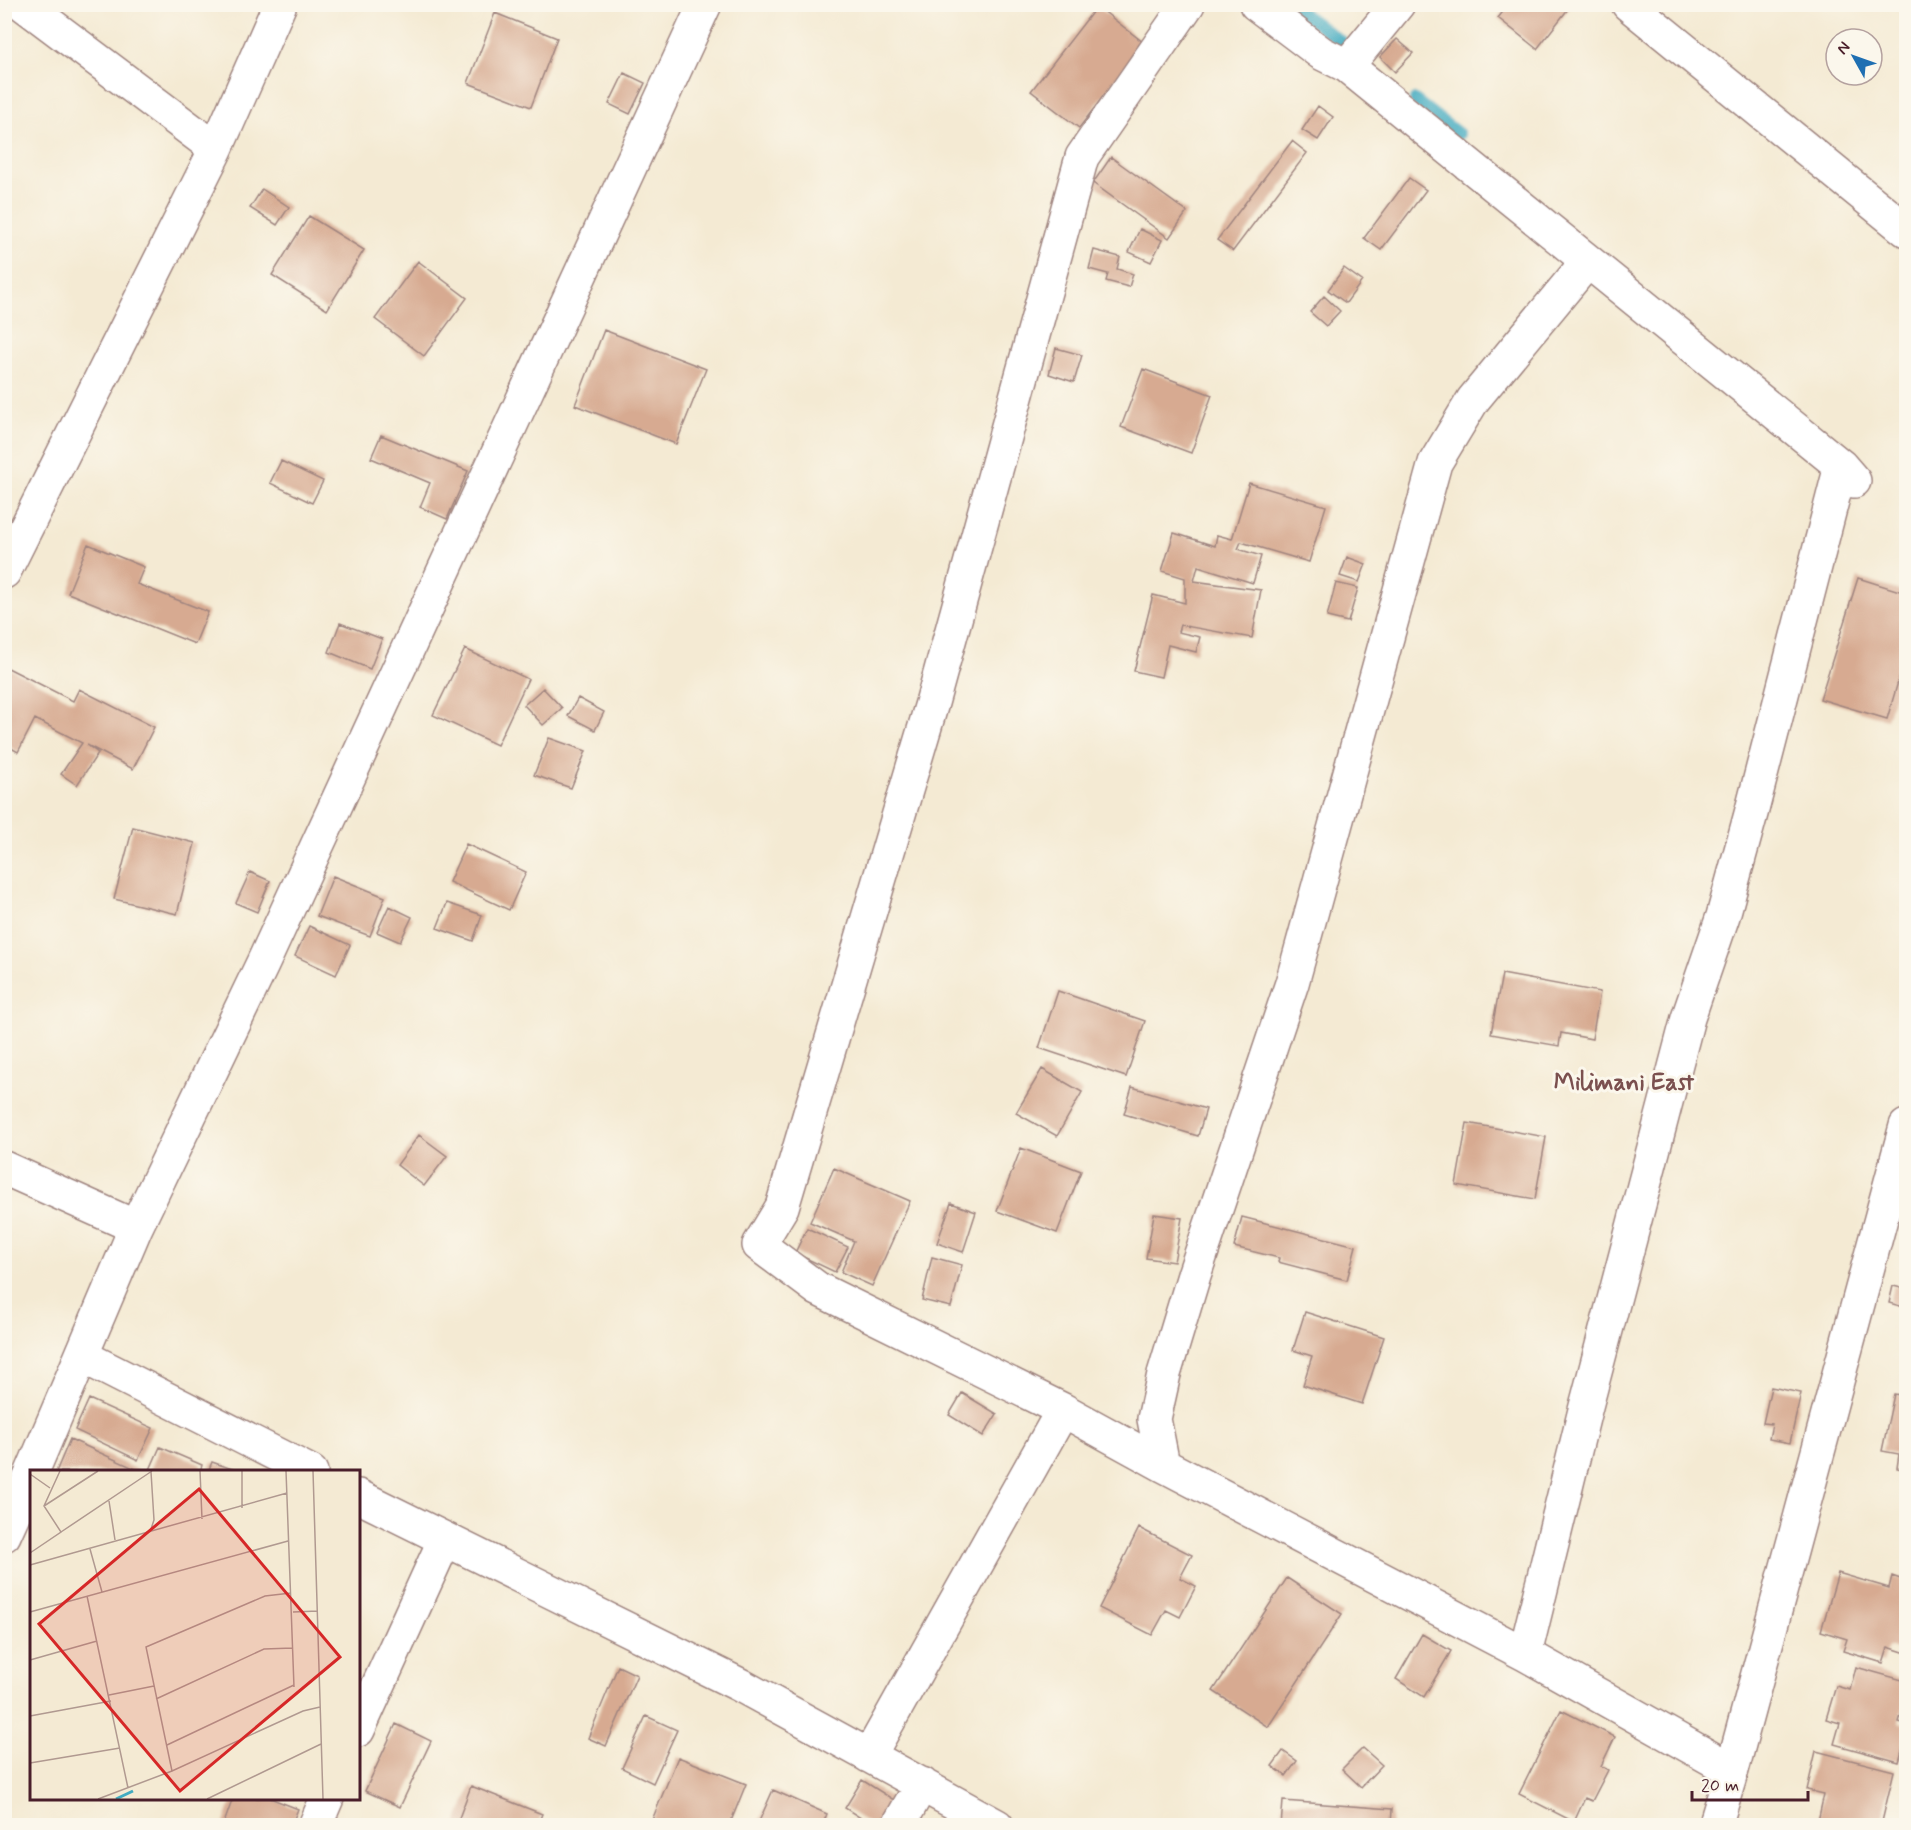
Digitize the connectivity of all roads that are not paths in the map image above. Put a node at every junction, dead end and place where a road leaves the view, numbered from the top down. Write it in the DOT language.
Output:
graph roads {
  1 [pos="23,4"];
  2 [pos="280,4"];
  3 [pos="705,4"];
  4 [pos="1188,4"];
  5 [pos="1256,4"];
  6 [pos="1398,4"];
  7 [pos="1628,4"];
  8 [pos="1347,66"];
  9 [pos="216,149"];
  10 [pos="1906,230"];
  11 [pos="1587,262"];
  12 [pos="5,566"];
  13 [pos="1906,1126"];
  14 [pos="4,1168"];
  15 [pos="136,1227"];
  16 [pos="82,1356"];
  17 [pos="1064,1410"];
  18 [pos="1163,1466"];
  19 [pos="33,1470"];
  20 [pos="307,1470"];
  21 [pos="30,1477"];
  22 [pos="360,1497"];
  23 [pos="4,1536"];
  24 [pos="445,1539"];
  25 [pos="1525,1654"];
  26 [pos="360,1726"];
  27 [pos="870,1756"];
  28 [pos="1732,1770"];
  29 [pos="922,1784"];
  30 [pos="326,1800"];
  31 [pos="315,1826"];
  32 [pos="898,1826"];
  33 [pos="997,1826"];
  34 [pos="1715,1826"];
  1 -- 9 [label="street"];
  2 -- 9 [label="street"];
  3 -- 15 [label="street"];
  4 -- 17 [label="street"];
  5 -- 8 [label="street"];
  6 -- 8 [label="street"];
  7 -- 10 [label="street"];
  8 -- 11 [label="street"];
  9 -- 12 [label="street"];
  11 -- 18 [label="street"];
  11 -- 25 [label="street"];
  13 -- 28 [label="street"];
  14 -- 15 [label="street"];
  15 -- 16 [label="street"];
  16 -- 19 [label="street"];
  16 -- 20 [label="street"];
  17 -- 18 [label="street"];
  17 -- 27 [label="street"];
  18 -- 25 [label="street"];
  21 -- 23 [label="street"];
  22 -- 24 [label="street"];
  24 -- 26 [label="street"];
  24 -- 27 [label="street"];
  25 -- 28 [label="street"];
  27 -- 29 [label="street"];
  28 -- 34 [label="street"];
  29 -- 32 [label="street"];
  29 -- 33 [label="street"];
  30 -- 31 [label="street"];
}
